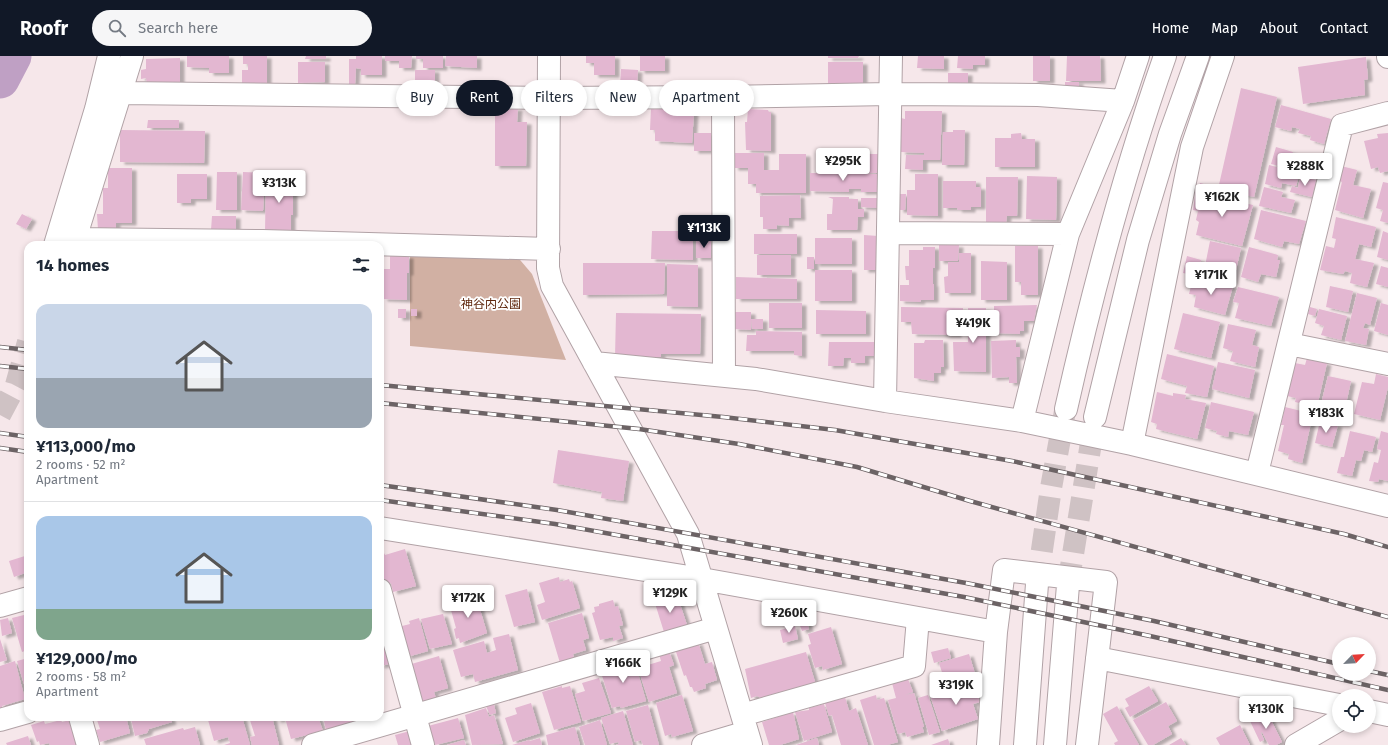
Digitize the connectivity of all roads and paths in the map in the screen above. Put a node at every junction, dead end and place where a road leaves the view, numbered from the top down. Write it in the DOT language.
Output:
graph roads {
  1 [pos="109,56"];
  2 [pos="132,56"];
  3 [pos="549,56"];
  4 [pos="891,56"];
  5 [pos="1138,56"];
  6 [pos="1165,56"];
  7 [pos="1198,56"];
  8 [pos="1223,56"];
  9 [pos="550,80"];
  10 [pos="120,93"];
  11 [pos="890,94"];
  12 [pos="754,96"];
  13 [pos="659,97"];
  14 [pos="521,98"];
  15 [pos="587,98"];
  16 [pos="1123,101"];
  17 [pos="1388,113"];
  18 [pos="550,116"];
  19 [pos="723,116"];
  20 [pos="888,233"];
  21 [pos="1068,234"];
  22 [pos="56,241"];
  23 [pos="200,241"];
  24 [pos="384,245"];
  25 [pos="549,249"];
  26 [pos="1289,344"];
  27 [pos="594,363"];
  28 [pos="1388,364"];
  29 [pos="724,375"];
  30 [pos="885,401"];
  31 [pos="1066,409"];
  32 [pos="1095,417"];
  33 [pos="1022,421"];
  34 [pos="1132,444"];
  35 [pos="1257,473"];
  36 [pos="1388,506"];
  37 [pos="384,529"];
  38 [pos="702,580"];
  39 [pos="1037,584"];
  40 [pos="1068,585"];
  41 [pos="24,599"];
  42 [pos="0,606"];
  43 [pos="384,615"];
  44 [pos="918,618"];
  45 [pos="716,628"];
  46 [pos="996,632"];
  47 [pos="1097,658"];
  48 [pos="1332,704"];
  49 [pos="1376,712"];
  50 [pos="24,713"];
  51 [pos="1388,715"];
  52 [pos="415,716"];
  53 [pos="0,720"];
  54 [pos="81,721"];
  55 [pos="1332,724"];
  56 [pos="747,731"];
  57 [pos="88,745"];
  58 [pos="313,745"];
  59 [pos="423,745"];
  60 [pos="703,745"];
  61 [pos="988,745"];
  62 [pos="1025,745"];
  63 [pos="1055,745"];
  64 [pos="1086,745"];
  65 [pos="1296,745"];
  1 -- 22 [label="street"];
  2 -- 10 [label="street"];
  3 -- 9 [label="street"];
  4 -- 11 [label="street"];
  5 -- 16 [label="street"];
  6 -- 31 [label="street"];
  7 -- 32 [label="street"];
  8 -- 34 [label="street"];
  10 -- 14 [label="street"];
  10 -- 23 [label="street"];
  11 -- 12 [label="street"];
  11 -- 16 [label="street"];
  11 -- 20 [label="street"];
  13 -- 15 [label="street"];
  16 -- 21 [label="street"];
  17 -- 26 [label="street"];
  18 -- 25 [label="street"];
  19 -- 29 [label="street"];
  20 -- 21 [label="street"];
  20 -- 30 [label="street"];
  21 -- 33 [label="street"];
  24 -- 25 [label="street"];
  25 -- 27 [label="street"];
  26 -- 28 [label="street"];
  26 -- 35 [label="street"];
  27 -- 29 [label="street"];
  27 -- 38 [label="street"];
  29 -- 30 [label="street"];
  30 -- 33 [label="street"];
  33 -- 34 [label="street"];
  34 -- 35 [label="street"];
  35 -- 36 [label="street"];
  37 -- 38 [label="street"];
  38 -- 44 [label="street"];
  38 -- 45 [label="street"];
  39 -- 62 [label="street"];
  40 -- 63 [label="street"];
  41 -- 42 [label="street"];
  43 -- 52 [label="street"];
  44 -- 46 [label="street"];
  44 -- 56 [label="street"];
  45 -- 52 [label="street"];
  45 -- 56 [label="street"];
  46 -- 47 [label="street"];
  46 -- 61 [label="street"];
  47 -- 48 [label="street"];
  47 -- 64 [label="street"];
  49 -- 51 [label="street"];
  50 -- 53 [label="street"];
  52 -- 58 [label="street"];
  52 -- 59 [label="street"];
  54 -- 57 [label="street"];
  55 -- 65 [label="street"];
  56 -- 60 [label="street"];
}
